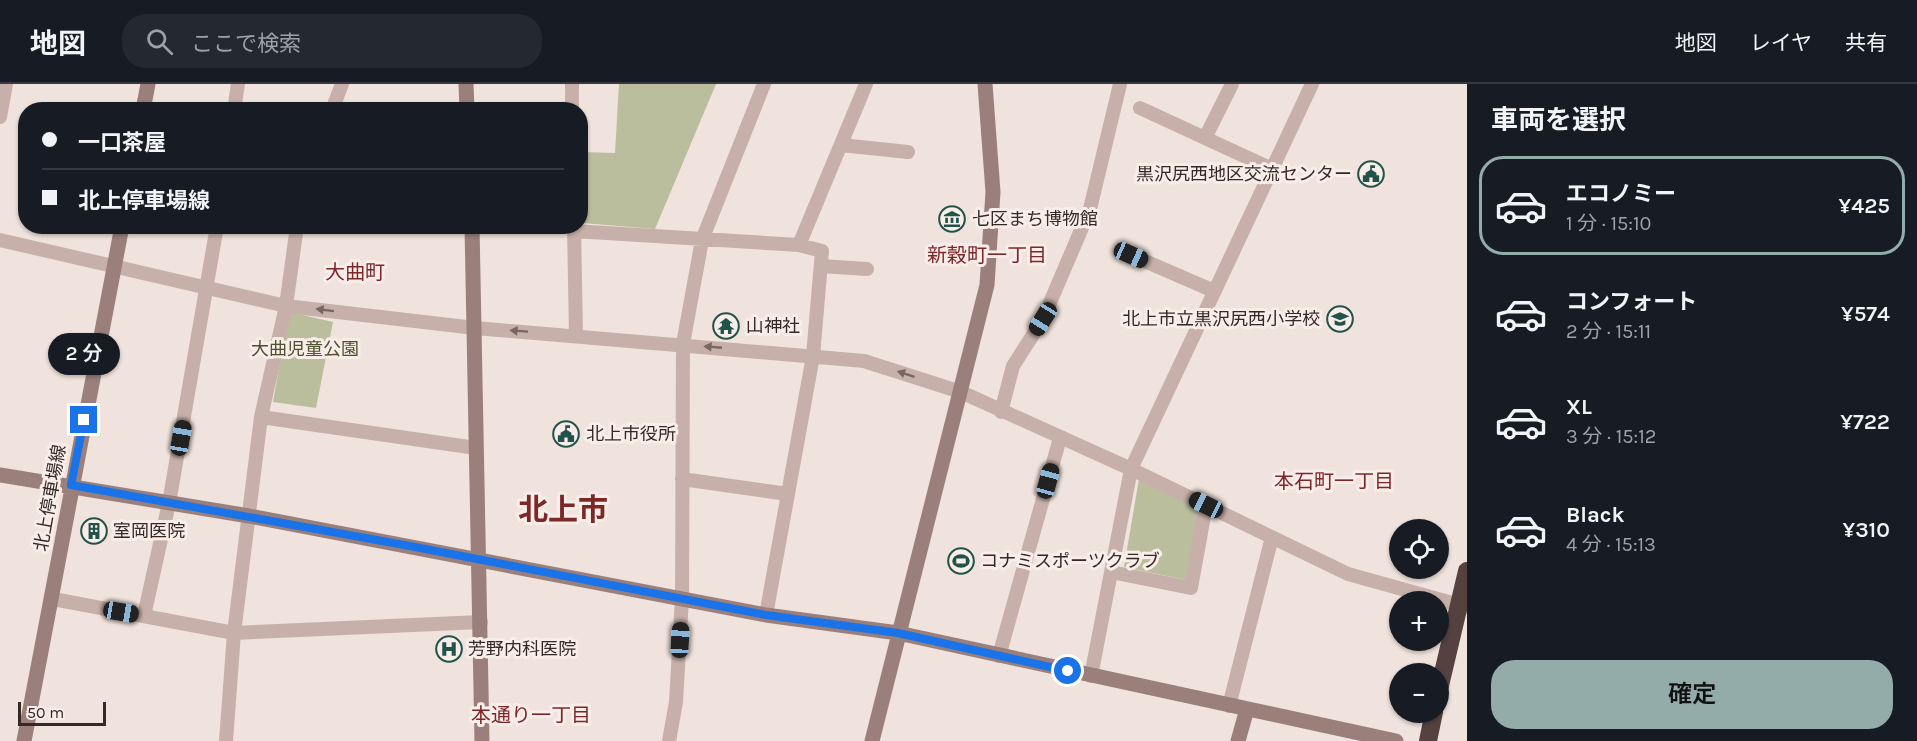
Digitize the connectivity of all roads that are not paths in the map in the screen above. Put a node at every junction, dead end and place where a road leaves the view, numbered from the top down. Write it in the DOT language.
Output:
graph roads {
  1 [pos="6,84"];
  2 [pos="148,84"];
  3 [pos="238,84"];
  4 [pos="342,84"];
  5 [pos="466,84"];
  6 [pos="572,84"];
  7 [pos="764,84"];
  8 [pos="866,84"];
  9 [pos="985,84"];
  10 [pos="1120,84"];
  11 [pos="1232,84"];
  12 [pos="1312,84"];
  13 [pos="145,102"];
  14 [pos="235,102"];
  15 [pos="335,102"];
  16 [pos="467,102"];
  17 [pos="572,102"];
  18 [pos="1140,108"];
  19 [pos="0,117"];
  20 [pos="1205,138"];
  21 [pos="841,145"];
  22 [pos="908,152"];
  23 [pos="1272,169"];
  24 [pos="588,230"];
  25 [pos="121,234"];
  26 [pos="215,234"];
  27 [pos="296,234"];
  28 [pos="472,234"];
  29 [pos="574,234"];
  30 [pos="0,240"];
  31 [pos="702,240"];
  32 [pos="799,245"];
  33 [pos="1131,255"];
  34 [pos="115,266"];
  35 [pos="821,267"];
  36 [pos="867,269"];
  37 [pos="207,286"];
  38 [pos="1214,291"];
  39 [pos="286,306"];
  40 [pos="475,328"];
  41 [pos="576,335"];
  42 [pos="682,344"];
  43 [pos="813,356"];
  44 [pos="962,392"];
  45 [pos="1001,412"];
  46 [pos="261,417"];
  47 [pos="1060,438"];
  48 [pos="476,448"];
  49 [pos="1131,469"];
  50 [pos="0,475"];
  51 [pos="682,479"];
  52 [pos="71,485"];
  53 [pos="788,494"];
  54 [pos="169,503"];
  55 [pos="1206,505"];
  56 [pos="249,516"];
  57 [pos="1272,537"];
  58 [pos="478,559"];
  59 [pos="1467,571"];
  60 [pos="1111,572"];
  61 [pos="682,598"];
  62 [pos="52,599"];
  63 [pos="1463,606"];
  64 [pos="766,615"];
  65 [pos="144,616"];
  66 [pos="481,622"];
  67 [pos="234,633"];
  68 [pos="898,633"];
  69 [pos="999,656"];
  70 [pos="1447,663"];
  71 [pos="1091,676"];
  72 [pos="1229,706"];
  73 [pos="1247,709"];
  74 [pos="1432,723"];
  75 [pos="24,741"];
  76 [pos="226,741"];
  77 [pos="482,741"];
  78 [pos="669,741"];
  79 [pos="872,741"];
  80 [pos="1238,741"];
  81 [pos="1396,741"];
  82 [pos="1428,741"];
  1 -- 19 [label="street"];
  2 -- 13 [label="street"];
  3 -- 14 [label="street"];
  4 -- 15 [label="street"];
  5 -- 16 [label="street"];
  6 -- 17 [label="street"];
  7 -- 31 [label="street"];
  8 -- 21 [label="street"];
  9 -- 44 [label="street"];
  10 -- 45 [label="street"];
  11 -- 20 [label="street"];
  12 -- 23 [label="street"];
  18 -- 20 [label="street"];
  20 -- 23 [label="street"];
  21 -- 22 [label="street"];
  21 -- 32 [label="street"];
  23 -- 38 [label="street"];
  24 -- 31 [label="street"];
  25 -- 34 [label="street, 北上停車場線"];
  26 -- 37 [label="street"];
  27 -- 39 [label="street"];
  28 -- 40 [label="street"];
  29 -- 41 [label="street"];
  30 -- 34 [label="street"];
  31 -- 32 [label="street"];
  31 -- 42 [label="street"];
  32 -- 35 [label="street"];
  33 -- 38 [label="street"];
  34 -- 37 [label="street"];
  34 -- 52 [label="street, 北上停車場線"];
  35 -- 36 [label="street"];
  35 -- 43 [label="street"];
  37 -- 39 [label="street"];
  37 -- 54 [label="street"];
  38 -- 49 [label="street"];
  40 -- 39 [label="street, one-way"];
  39 -- 46 [label="street"];
  41 -- 40 [label="street, one-way"];
  40 -- 48 [label="street"];
  41 -- 42 [label="street"];
  43 -- 42 [label="street, one-way"];
  42 -- 51 [label="street"];
  44 -- 43 [label="street, one-way"];
  43 -- 53 [label="street"];
  44 -- 45 [label="street"];
  44 -- 68 [label="street"];
  45 -- 47 [label="street"];
  46 -- 48 [label="street"];
  46 -- 56 [label="street"];
  47 -- 49 [label="street"];
  47 -- 69 [label="street"];
  48 -- 58 [label="street"];
  49 -- 55 [label="street"];
  49 -- 60 [label="street"];
  50 -- 52 [label="street"];
  51 -- 53 [label="street"];
  51 -- 61 [label="street"];
  52 -- 54 [label="street"];
  52 -- 62 [label="street, 北上停車場線"];
  53 -- 64 [label="street"];
  54 -- 56 [label="street"];
  54 -- 65 [label="street"];
  55 -- 57 [label="street"];
  55 -- 60 [label="street"];
  56 -- 58 [label="street"];
  56 -- 67 [label="street"];
  57 -- 63 [label="street"];
  57 -- 72 [label="street"];
  58 -- 61 [label="street"];
  58 -- 66 [label="street"];
  59 -- 63 [label="highway"];
  60 -- 71 [label="street"];
  61 -- 64 [label="street"];
  61 -- 78 [label="street"];
  62 -- 65 [label="street"];
  62 -- 75 [label="street, 北上停車場線"];
  63 -- 70 [label="highway"];
  64 -- 68 [label="street"];
  65 -- 67 [label="street"];
  66 -- 67 [label="street"];
  66 -- 77 [label="street"];
  67 -- 76 [label="street"];
  68 -- 69 [label="street"];
  68 -- 79 [label="street"];
  69 -- 71 [label="street"];
  71 -- 72 [label="street"];
  72 -- 73 [label="street"];
  73 -- 80 [label="street"];
  73 -- 81 [label="street"];
  74 -- 82 [label="highway"];
}
